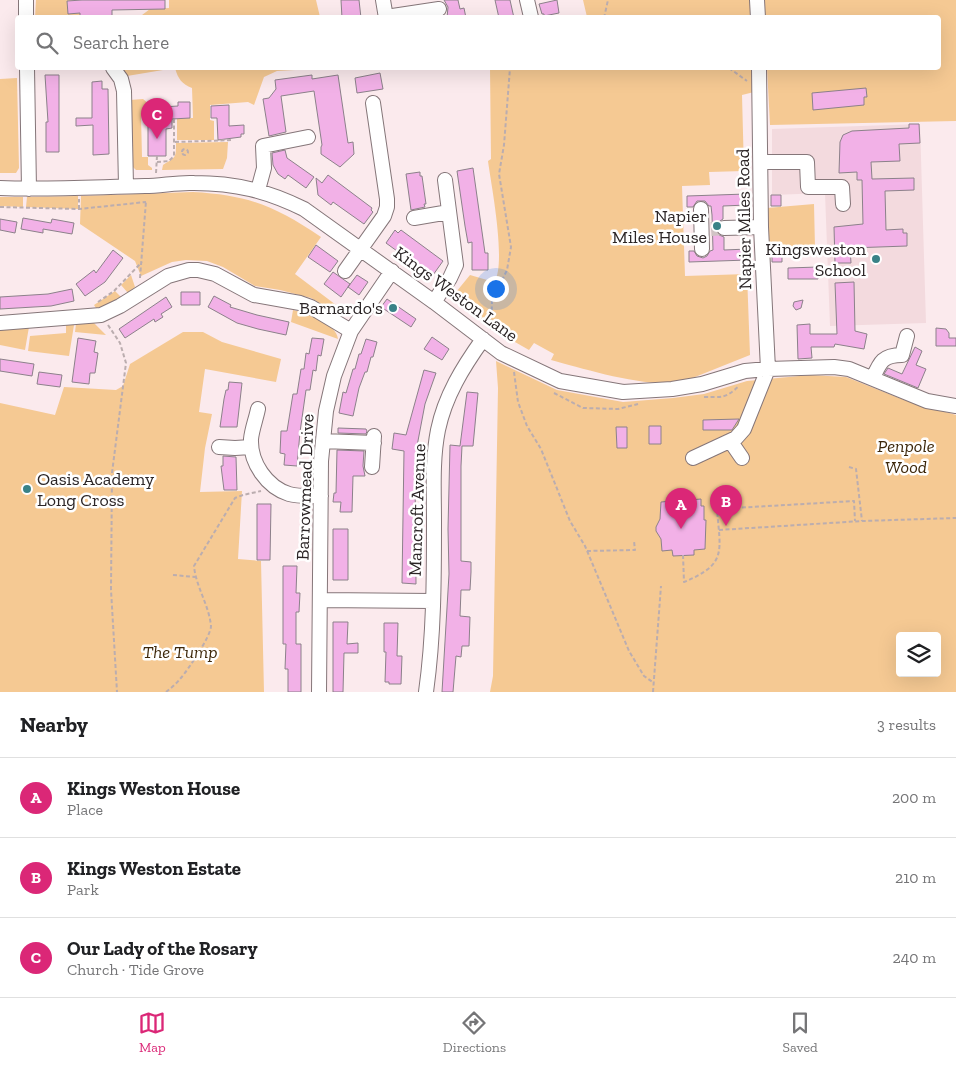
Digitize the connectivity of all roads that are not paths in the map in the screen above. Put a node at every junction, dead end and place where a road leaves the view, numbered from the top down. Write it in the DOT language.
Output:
graph roads {
  1 [pos="26,0"];
  2 [pos="383,0"];
  3 [pos="528,0"];
  4 [pos="757,0"];
  5 [pos="432,12"];
  6 [pos="26,15"];
  7 [pos="386,15"];
  8 [pos="404,15"];
  9 [pos="531,15"];
  10 [pos="758,15"];
  11 [pos="27,70"];
  12 [pos="114,70"];
  13 [pos="759,70"];
  14 [pos="377,110"];
  15 [pos="308,137"];
  16 [pos="761,162"];
  17 [pos="445,180"];
  18 [pos="126,186"];
  19 [pos="0,188"];
  20 [pos="29,189"];
  21 [pos="258,190"];
  22 [pos="843,204"];
  23 [pos="701,209"];
  24 [pos="450,212"];
  25 [pos="414,218"];
  26 [pos="761,227"];
  27 [pos="712,229"];
  28 [pos="361,248"];
  29 [pos="702,249"];
  30 [pos="345,271"];
  31 [pos="392,271"];
  32 [pos="434,302"];
  33 [pos="0,323"];
  34 [pos="352,331"];
  35 [pos="907,336"];
  36 [pos="483,339"];
  37 [pos="768,369"];
  38 [pos="874,378"];
  39 [pos="956,406"];
  40 [pos="258,409"];
  41 [pos="323,441"];
  42 [pos="731,442"];
  43 [pos="251,446"];
  44 [pos="219,447"];
  45 [pos="693,458"];
  46 [pos="742,458"];
  47 [pos="372,467"];
  48 [pos="321,496"];
  49 [pos="320,600"];
  50 [pos="433,601"];
  51 [pos="319,692"];
  52 [pos="426,692"];
  1 -- 6 [label="street"];
  2 -- 7 [label="street"];
  3 -- 9 [label="street"];
  4 -- 10 [label="street"];
  5 -- 8 [label="street"];
  11 -- 20 [label="street"];
  12 -- 18 [label="street"];
  13 -- 16 [label="street, Napier Miles Road"];
  14 -- 28 [label="street"];
  15 -- 21 [label="street"];
  16 -- 22 [label="street"];
  16 -- 26 [label="street, Napier Miles Road"];
  17 -- 24 [label="street"];
  18 -- 20 [label="street, Kings Weston Lane"];
  18 -- 21 [label="street, Kings Weston Lane"];
  19 -- 20 [label="street, Kings Weston Lane"];
  21 -- 28 [label="street, Kings Weston Lane"];
  23 -- 27 [label="street"];
  24 -- 25 [label="street"];
  24 -- 32 [label="street"];
  26 -- 27 [label="street"];
  26 -- 37 [label="street, Napier Miles Road"];
  27 -- 29 [label="street"];
  28 -- 30 [label="street"];
  28 -- 31 [label="street, Kings Weston Lane"];
  31 -- 32 [label="street, Kings Weston Lane"];
  31 -- 34 [label="street, Barrowmead Drive"];
  32 -- 36 [label="street, Kings Weston Lane"];
  33 -- 34 [label="street"];
  34 -- 41 [label="street, Barrowmead Drive"];
  35 -- 38 [label="street"];
  36 -- 37 [label="street, Kings Weston Lane"];
  36 -- 50 [label="street, Mancroft Avenue"];
  37 -- 38 [label="street, Kings Weston Lane"];
  37 -- 42 [label="street"];
  38 -- 39 [label="street, Kings Weston Lane"];
  40 -- 43 [label="street"];
  41 -- 47 [label="street"];
  41 -- 48 [label="street, Barrowmead Drive"];
  42 -- 45 [label="street"];
  42 -- 46 [label="street"];
  43 -- 44 [label="street"];
  43 -- 48 [label="street"];
  48 -- 49 [label="street, Barrowmead Drive"];
  49 -- 50 [label="street"];
  49 -- 51 [label="street, Barrowmead Drive"];
  50 -- 52 [label="street, Mancroft Avenue"];
}
